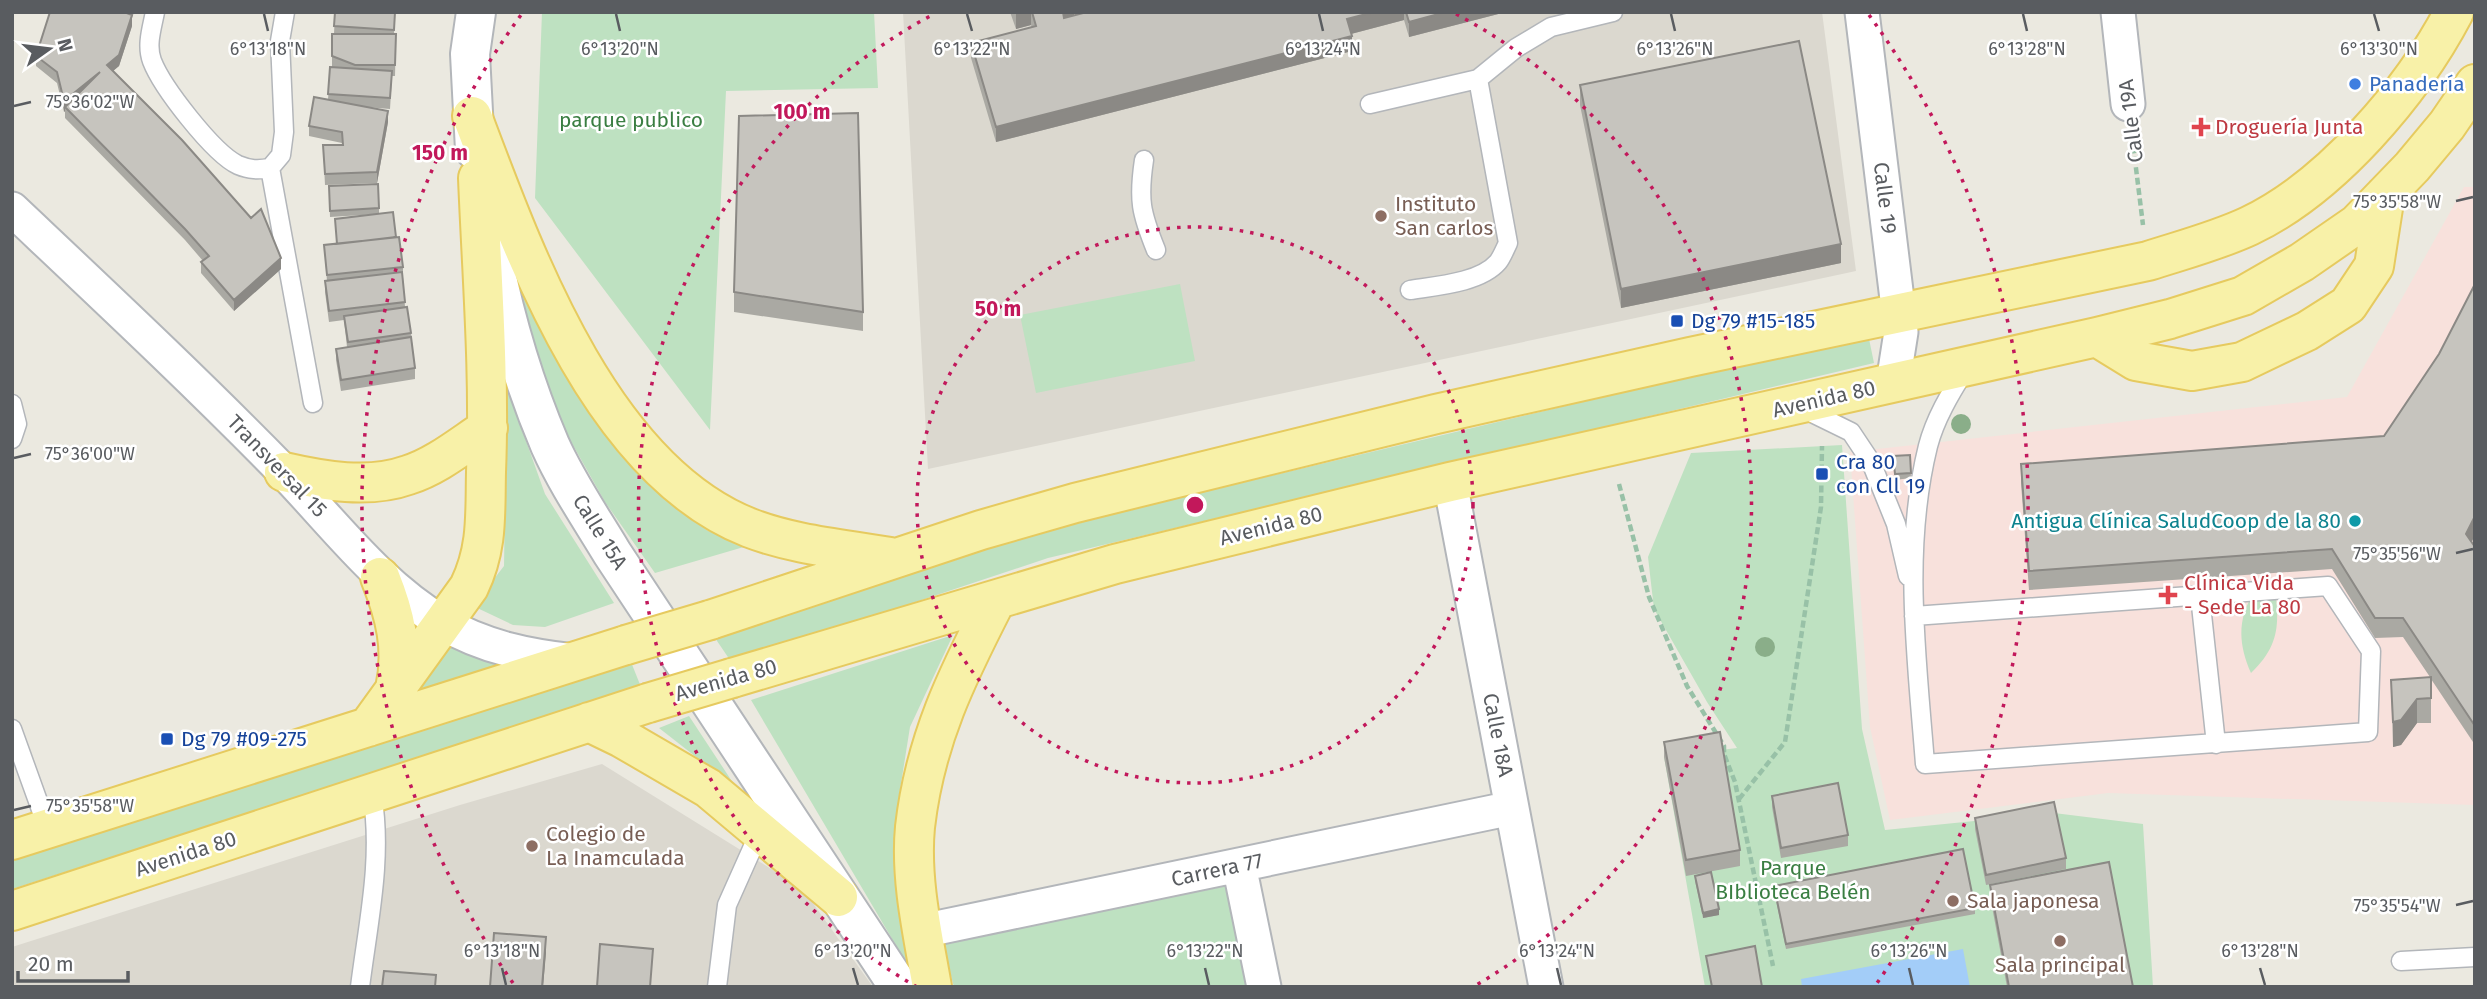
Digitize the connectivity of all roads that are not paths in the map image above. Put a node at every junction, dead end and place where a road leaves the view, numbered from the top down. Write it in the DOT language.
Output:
graph roads {
  1 [pos="155,12"];
  2 [pos="285,12"];
  3 [pos="476,12"];
  4 [pos="1613,12"];
  5 [pos="1862,12"];
  6 [pos="2118,12"];
  7 [pos="2454,12"];
  8 [pos="1478,79"];
  9 [pos="2475,84"];
  10 [pos="1370,104"];
  11 [pos="2128,104"];
  12 [pos="472,116"];
  13 [pos="1144,160"];
  14 [pos="270,168"];
  15 [pos="478,178"];
  16 [pos="2385,195"];
  17 [pos="12,209"];
  18 [pos="1156,250"];
  19 [pos="1410,290"];
  20 [pos="1899,313"];
  21 [pos="2097,337"];
  22 [pos="1966,367"];
  23 [pos="1893,383"];
  24 [pos="313,403"];
  25 [pos="12,404"];
  26 [pos="1796,405"];
  27 [pos="488,428"];
  28 [pos="12,439"];
  29 [pos="284,471"];
  30 [pos="1450,482"];
  31 [pos="895,558"];
  32 [pos="380,577"];
  33 [pos="1912,591"];
  34 [pos="2200,596"];
  35 [pos="996,600"];
  36 [pos="1914,616"];
  37 [pos="442,623"];
  38 [pos="576,661"];
  39 [pos="395,689"];
  40 [pos="589,722"];
  41 [pos="368,727"];
  42 [pos="12,729"];
  43 [pos="2216,744"];
  44 [pos="372,794"];
  45 [pos="1512,808"];
  46 [pos="48,829"];
  47 [pos="760,831"];
  48 [pos="12,840"];
  49 [pos="1239,865"];
  50 [pos="838,897"];
  51 [pos="12,911"];
  52 [pos="922,931"];
  53 [pos="2475,957"];
  54 [pos="2401,961"];
  55 [pos="360,987"];
  56 [pos="717,987"];
  57 [pos="899,987"];
  58 [pos="932,987"];
  59 [pos="1264,987"];
  60 [pos="1546,987"];
  1 -- 14 [label="lane"];
  2 -- 14 [label="lane"];
  3 -- 12 [label="street, Calle 15A"];
  4 -- 8 [label="lane"];
  5 -- 20 [label="street, Calle 19"];
  6 -- 11 [label="street, Calle 19A"];
  7 -- 20 [label="main road"];
  8 -- 10 [label="lane"];
  8 -- 19 [label="lane"];
  9 -- 16 [label="main road, Avenida 80"];
  12 -- 15 [label="street, Calle 15A"];
  12 -- 31 [label="main road"];
  13 -- 18 [label="lane"];
  14 -- 24 [label="lane"];
  15 -- 27 [label="main road"];
  15 -- 50 [label="street, Calle 15A"];
  16 -- 21 [label="main road, Avenida 80"];
  16 -- 21 [label="main road"];
  17 -- 29 [label="street, Transversal 15"];
  20 -- 23 [label="street, Calle 19"];
  20 -- 31 [label="main road"];
  21 -- 22 [label="main road, Avenida 80"];
  22 -- 23 [label="main road, Avenida 80"];
  22 -- 33 [label="lane"];
  23 -- 26 [label="main road, Avenida 80"];
  25 -- 28 [label="lane"];
  26 -- 30 [label="main road, Avenida 80"];
  26 -- 33 [label="lane"];
  27 -- 29 [label="main road"];
  27 -- 37 [label="main road"];
  29 -- 32 [label="street, Transversal 15"];
  30 -- 35 [label="main road, Avenida 80"];
  30 -- 45 [label="street, Calle 18A"];
  31 -- 38 [label="main road, bridge"];
  32 -- 37 [label="street, Transversal 15"];
  32 -- 39 [label="main road"];
  33 -- 36 [label="lane"];
  34 -- 36 [label="lane"];
  34 -- 43 [label="lane"];
  34 -- 43 [label="lane"];
  35 -- 40 [label="main road, Avenida 80, bridge"];
  35 -- 52 [label="main road"];
  36 -- 43 [label="lane"];
  37 -- 38 [label="street, Transversal 15"];
  37 -- 39 [label="main road"];
  38 -- 41 [label="main road"];
  39 -- 41 [label="main road"];
  40 -- 44 [label="main road, Avenida 80"];
  40 -- 47 [label="main road"];
  41 -- 46 [label="main road"];
  42 -- 46 [label="lane"];
  44 -- 51 [label="main road, Avenida 80"];
  44 -- 55 [label="lane"];
  45 -- 49 [label="street, Carrera 77"];
  45 -- 60 [label="street, Calle 18A"];
  46 -- 48 [label="main road"];
  47 -- 50 [label="main road"];
  47 -- 56 [label="lane"];
  49 -- 52 [label="street, Carrera 77"];
  49 -- 59 [label="street"];
  50 -- 57 [label="street, Calle 15A"];
  52 -- 58 [label="main road"];
  53 -- 54 [label="lane"];
}
